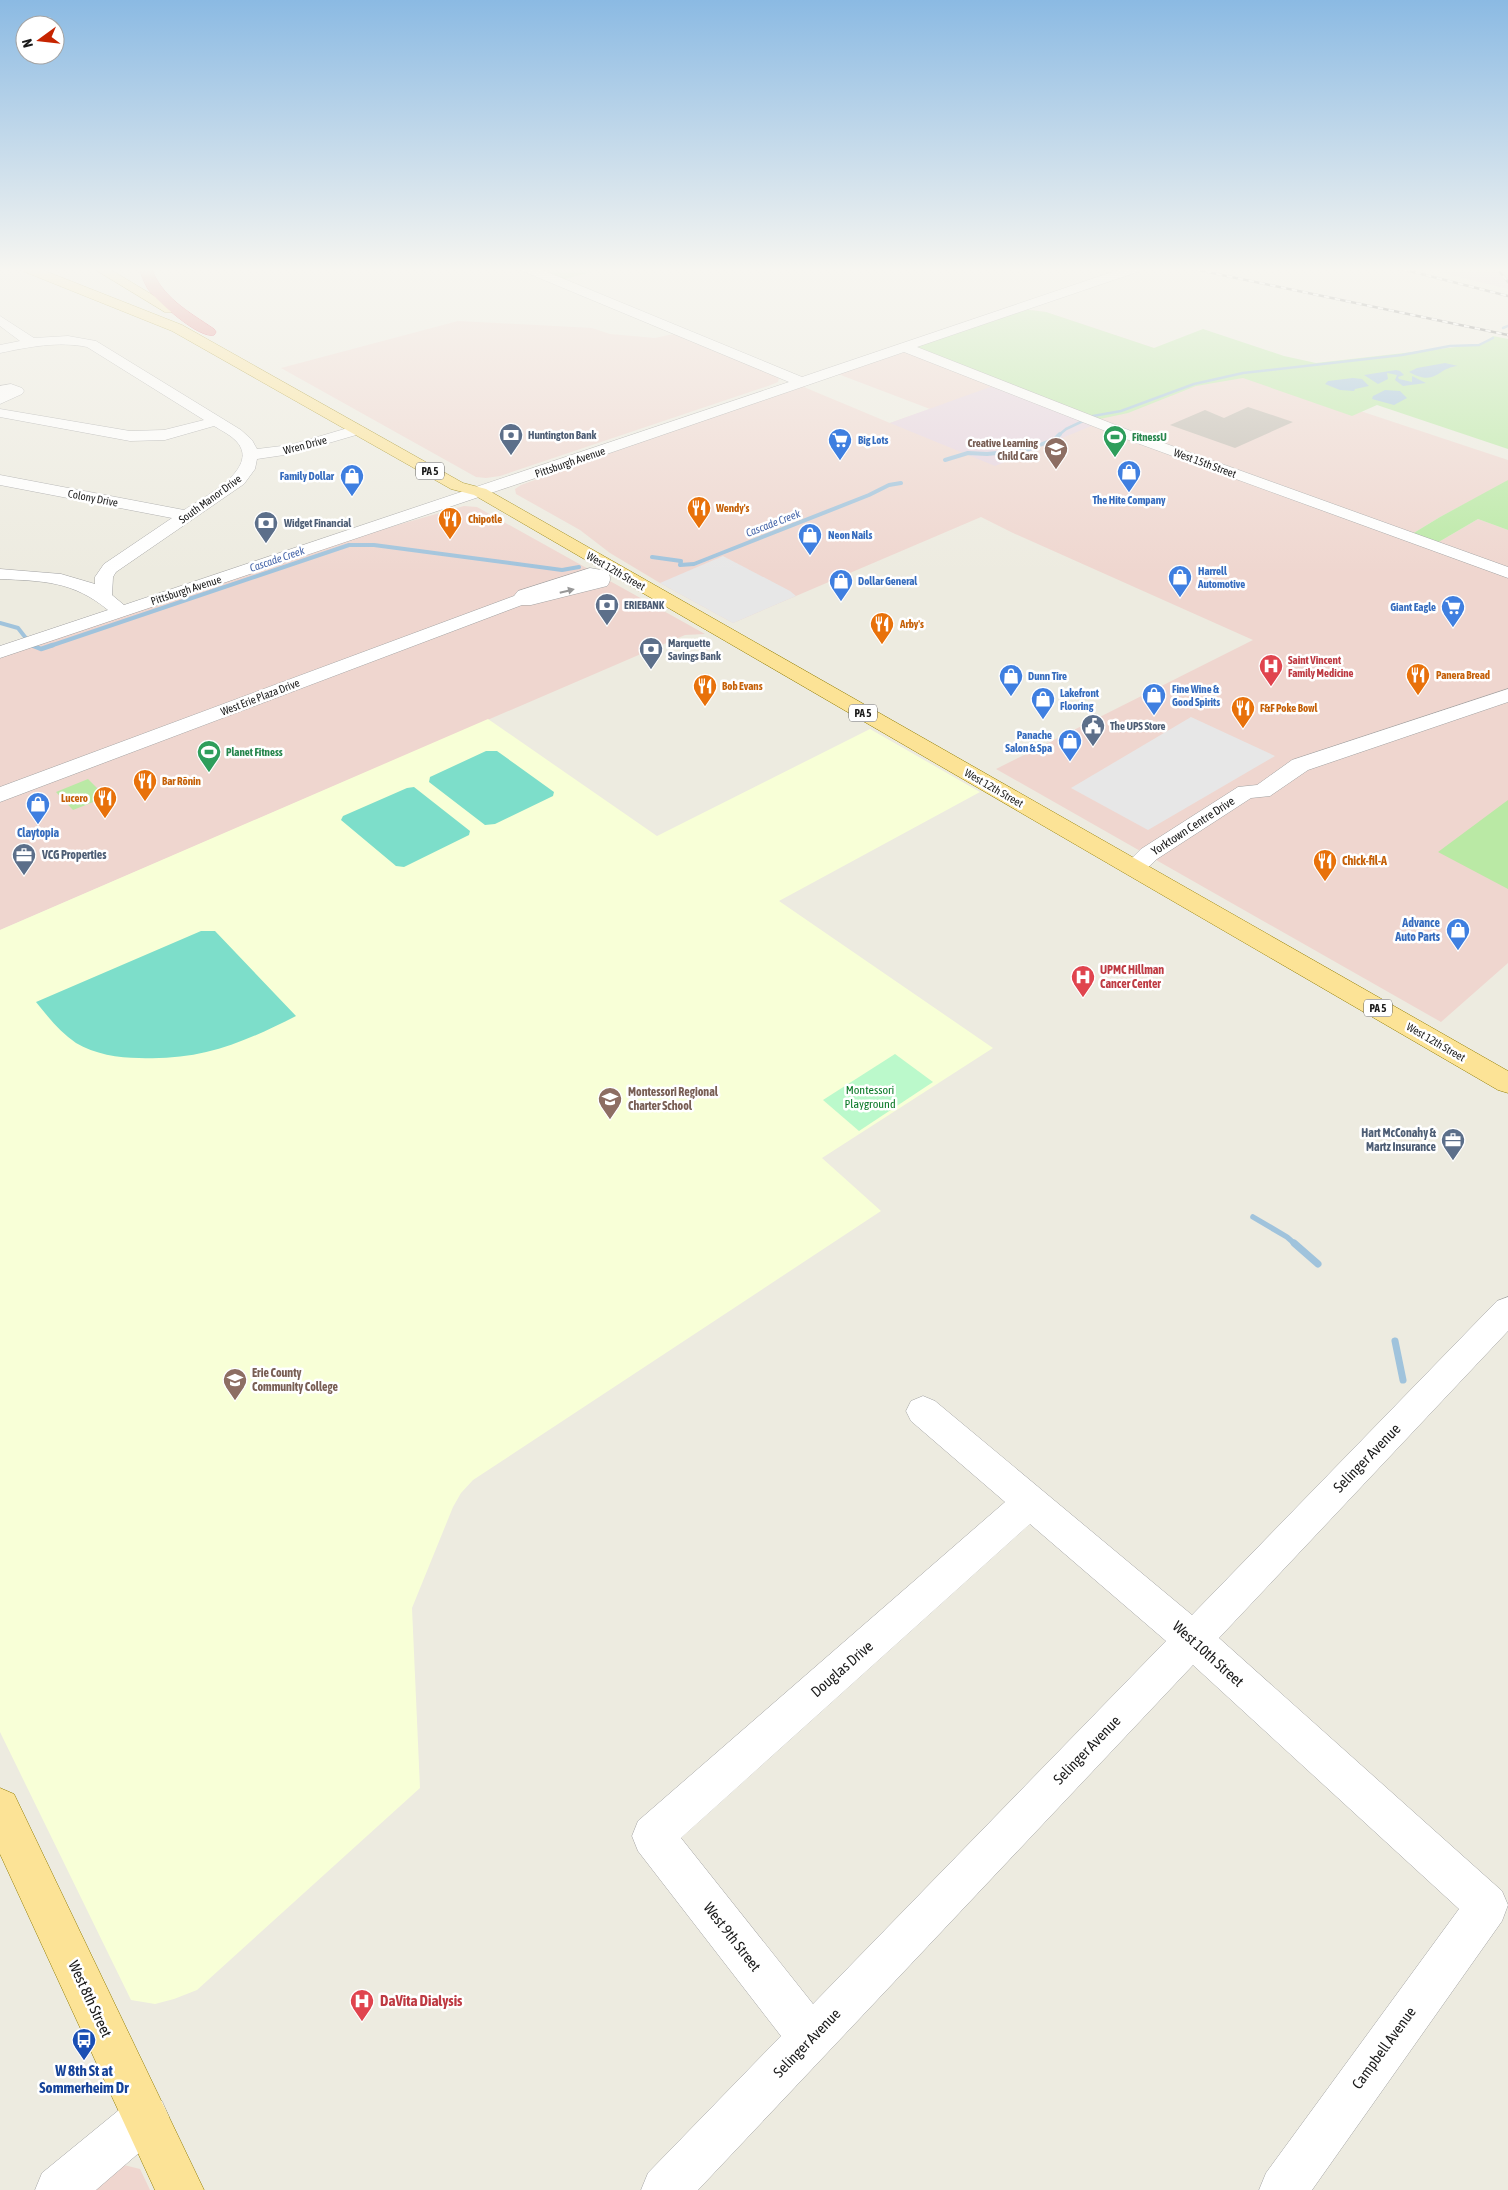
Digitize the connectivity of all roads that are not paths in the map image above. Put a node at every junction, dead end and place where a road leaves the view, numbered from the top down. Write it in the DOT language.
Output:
graph roads {
  1 [pos="133,369"];
  2 [pos="250,369"];
  3 [pos="275,369"];
  4 [pos="770,369"];
  5 [pos="839,369"];
  6 [pos="961,369"];
  7 [pos="801,382"];
  8 [pos="0,390"];
  9 [pos="0,400"];
  10 [pos="0,413"];
  11 [pos="216,421"];
  12 [pos="358,430"];
  13 [pos="251,455"];
  14 [pos="0,480"];
  15 [pos="480,492"];
  16 [pos="187,516"];
  17 [pos="119,561"];
  18 [pos="607,572"];
  19 [pos="1508,573"];
  20 [pos="0,574"];
  21 [pos="56,576"];
  22 [pos="103,596"];
  23 [pos="121,611"];
  24 [pos="0,652"];
  25 [pos="1508,695"];
  26 [pos="0,795"];
  27 [pos="1134,868"];
  28 [pos="1508,1083"];
  29 [pos="1508,1310"];
  30 [pos="923,1411"];
  31 [pos="1031,1502"];
  32 [pos="1193,1640"];
  33 [pos="0,1808"];
  34 [pos="653,1836"];
  35 [pos="1487,1906"];
  36 [pos="811,2038"];
  37 [pos="146,2117"];
  38 [pos="60,2190"];
  39 [pos="180,2190"];
  40 [pos="665,2190"];
  41 [pos="1283,2190"];
  1 -- 11 [label="street"];
  2 -- 12 [label="main road, West 12th Street / PA 5"];
  3 -- 15 [label="main road, West 12th Street / PA 5"];
  4 -- 7 [label="street"];
  5 -- 7 [label="street, Pittsburgh Avenue"];
  6 -- 19 [label="street, West 15th Street"];
  7 -- 15 [label="street, Pittsburgh Avenue"];
  8 -- 9 [label="street"];
  10 -- 11 [label="street"];
  11 -- 13 [label="street"];
  12 -- 13 [label="street, Wren Drive"];
  12 -- 15 [label="main road, West 12th Street / PA 5"];
  13 -- 16 [label="street, South Manor Drive"];
  14 -- 16 [label="street, Colony Drive"];
  15 -- 18 [label="main road, West 12th Street / PA 5"];
  15 -- 23 [label="street, Pittsburgh Avenue"];
  16 -- 17 [label="street, South Manor Drive"];
  17 -- 21 [label="street, South Manor Drive"];
  17 -- 22 [label="street, South Manor Drive"];
  18 -- 26 [label="street, West Erie Plaza Drive"];
  18 -- 27 [label="main road, West 12th Street / PA 5"];
  20 -- 21 [label="street"];
  21 -- 22 [label="street"];
  22 -- 23 [label="street"];
  23 -- 24 [label="street, Pittsburgh Avenue"];
  25 -- 27 [label="street, Yorktown Centre Drive"];
  27 -- 28 [label="main road, West 12th Street / PA 5"];
  29 -- 32 [label="street, Selinger Avenue"];
  30 -- 31 [label="street, West 10th Street"];
  31 -- 32 [label="street, West 10th Street"];
  31 -- 34 [label="street, Douglas Drive"];
  32 -- 35 [label="street, West 10th Street"];
  32 -- 36 [label="street, Selinger Avenue"];
  33 -- 37 [label="main road, West 8th Street"];
  34 -- 36 [label="street, West 9th Street"];
  35 -- 41 [label="street, Campbell Avenue"];
  36 -- 40 [label="street, Selinger Avenue"];
  37 -- 38 [label="street"];
  37 -- 39 [label="main road, West 8th Street"];
}
